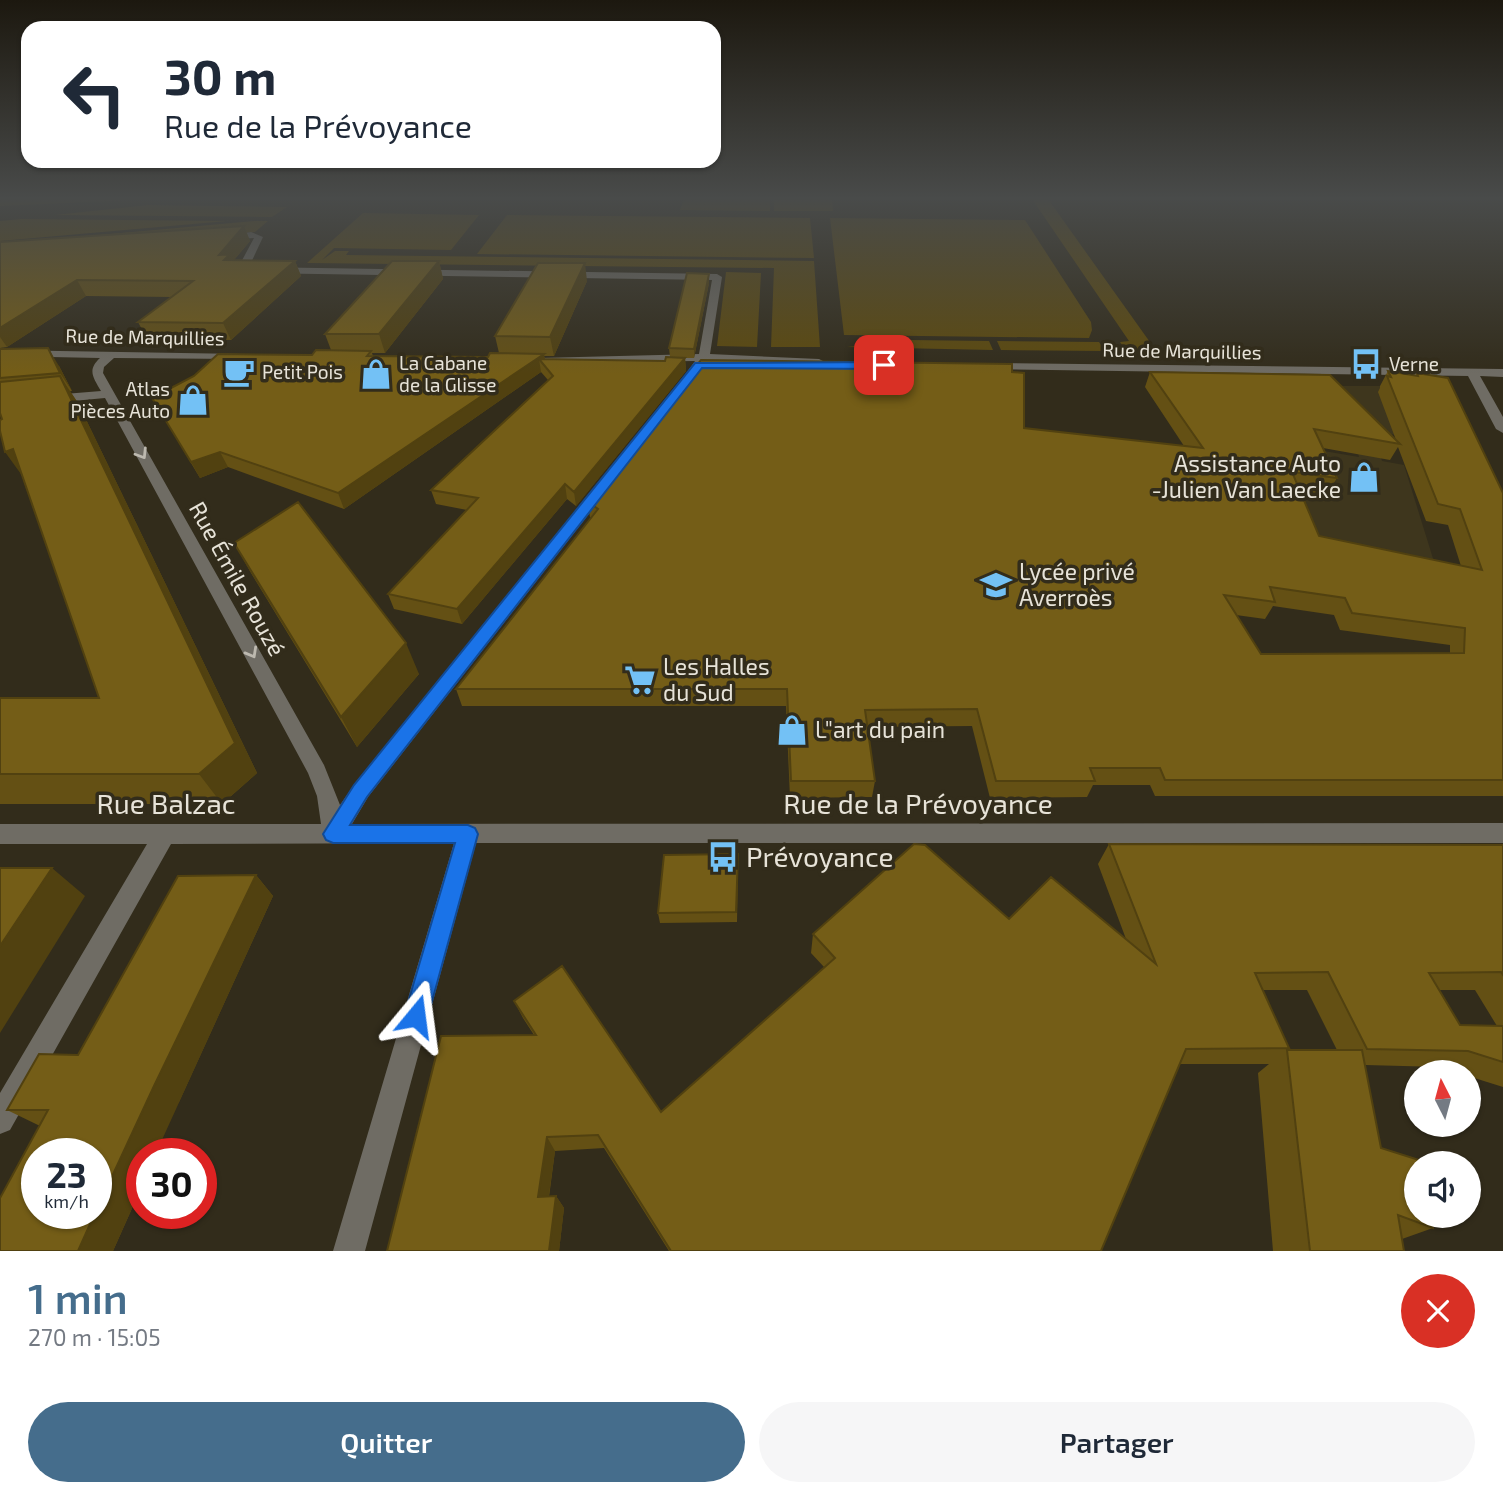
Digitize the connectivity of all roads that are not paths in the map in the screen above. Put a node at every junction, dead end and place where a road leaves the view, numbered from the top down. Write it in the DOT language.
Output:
graph roads {
  1 [pos="248,257"];
  2 [pos="0,353"];
  3 [pos="111,354"];
  4 [pos="255,356"];
  5 [pos="528,360"];
  6 [pos="701,361"];
  7 [pos="833,365"];
  8 [pos="974,366"];
  9 [pos="1472,372"];
  10 [pos="1503,373"];
  11 [pos="108,394"];
  12 [pos="675,395"];
  13 [pos="40,401"];
  14 [pos="1502,426"];
  15 [pos="615,471"];
  16 [pos="0,834"];
  17 [pos="164,834"];
  18 [pos="333,834"];
  19 [pos="468,834"];
  20 [pos="1503,834"];
  21 [pos="0,1120"];
  22 [pos="349,1251"];
  1 -- 6 [label="street"];
  2 -- 3 [label="street, Rue de Marquillies"];
  3 -- 4 [label="street, Rue de Marquillies"];
  3 -- 11 [label="street, Rue Émile Rouzé"];
  5 -- 6 [label="street"];
  6 -- 7 [label="street"];
  6 -- 12 [label="street"];
  8 -- 9 [label="street, Rue de Marquillies"];
  9 -- 10 [label="street, Rue de Marquillies"];
  9 -- 14 [label="street"];
  11 -- 13 [label="street"];
  11 -- 18 [label="street, Rue Émile Rouzé, one-way"];
  15 -- 18 [label="street"];
  16 -- 17 [label="street, Rue Balzac"];
  17 -- 18 [label="street, Rue Balzac"];
  17 -- 21 [label="street"];
  18 -- 19 [label="street, Rue de la Prévoyance"];
  19 -- 20 [label="street, Rue de la Prévoyance"];
  19 -- 22 [label="street"];
}
